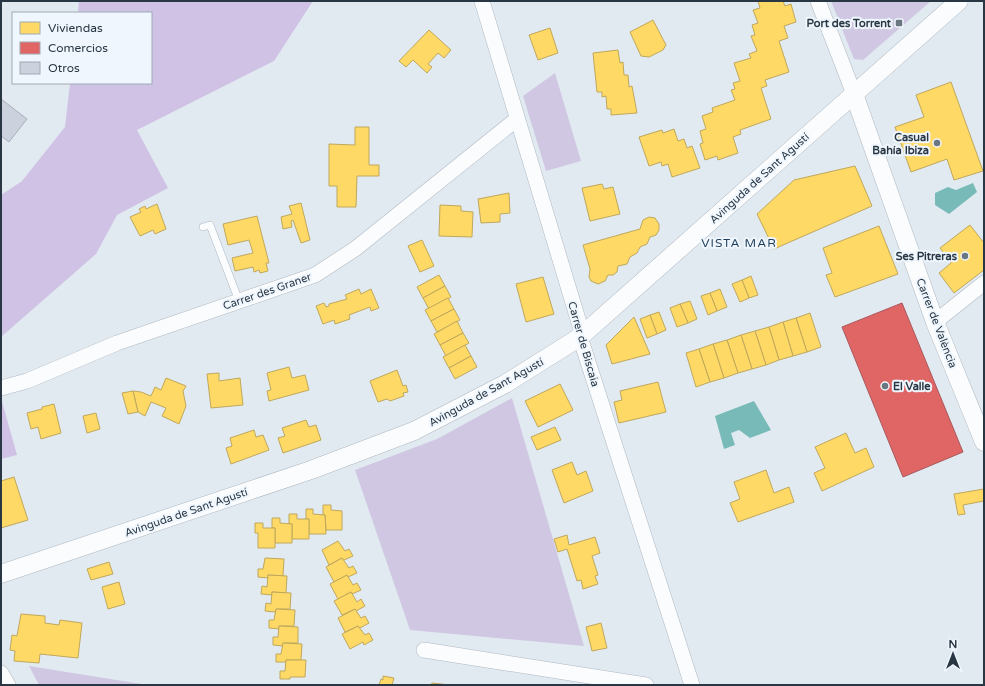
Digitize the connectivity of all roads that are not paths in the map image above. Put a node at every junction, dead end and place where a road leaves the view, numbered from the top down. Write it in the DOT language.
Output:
graph roads {
  1 [pos="482,1"];
  2 [pos="818,1"];
  3 [pos="959,1"];
  4 [pos="854,94"];
  5 [pos="517,119"];
  6 [pos="203,227"];
  7 [pos="984,283"];
  8 [pos="239,301"];
  9 [pos="935,322"];
  10 [pos="580,337"];
  11 [pos="1,388"];
  12 [pos="984,442"];
  13 [pos="1,574"];
  14 [pos="424,650"];
  15 [pos="1,673"];
  16 [pos="8,685"];
  17 [pos="646,685"];
  18 [pos="692,685"];
  1 -- 5 [label="street, Carrer de Biscaia"];
  2 -- 4 [label="street, Carrer de València"];
  3 -- 4 [label="street, Avinguda de Sant Agustí"];
  4 -- 9 [label="street, Carrer de València"];
  4 -- 10 [label="street, Avinguda de Sant Agustí"];
  5 -- 8 [label="street, Carrer des Graner"];
  5 -- 10 [label="street, Carrer de Biscaia"];
  6 -- 8 [label="lane"];
  7 -- 9 [label="street"];
  8 -- 11 [label="street, Carrer des Graner"];
  9 -- 12 [label="street, Carrer de València"];
  10 -- 13 [label="street, Avinguda de Sant Agustí"];
  10 -- 18 [label="street, Carrer de Biscaia"];
  14 -- 17 [label="street"];
  15 -- 16 [label="street"];
}
